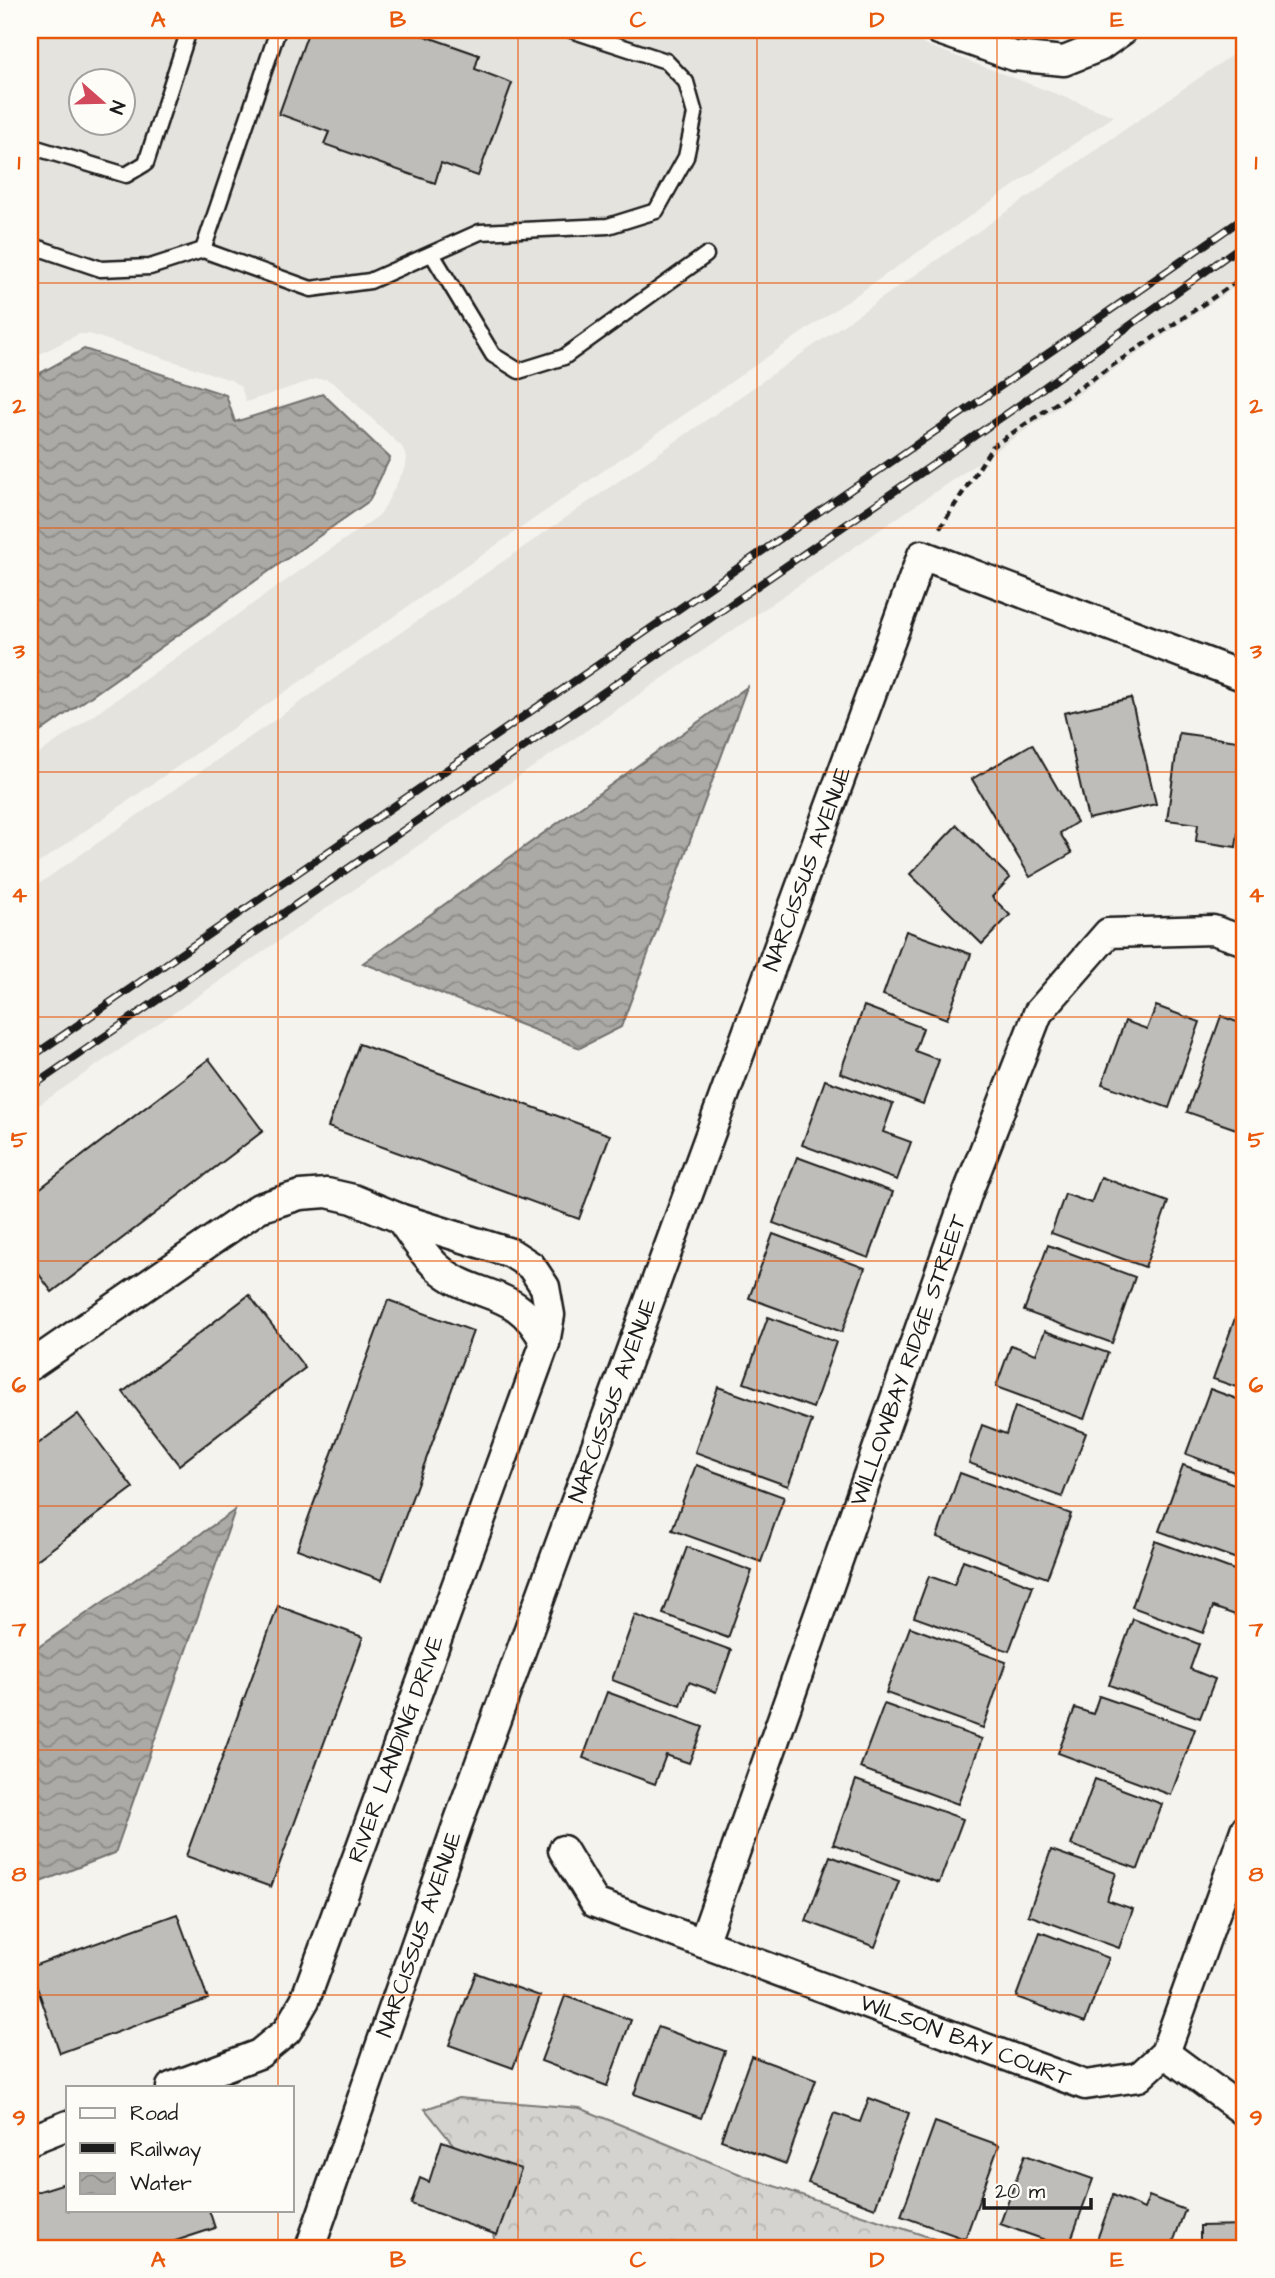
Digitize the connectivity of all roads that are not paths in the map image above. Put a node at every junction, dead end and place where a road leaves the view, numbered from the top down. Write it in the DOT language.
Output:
graph roads {
  1 [pos="189,30"];
  2 [pos="278,30"];
  3 [pos="571,30"];
  4 [pos="939,30"];
  5 [pos="1123,30"];
  6 [pos="1102,38"];
  7 [pos="30,146"];
  8 [pos="30,245"];
  9 [pos="203,250"];
  10 [pos="432,254"];
  11 [pos="706,255"];
  12 [pos="1245,677"];
  13 [pos="1245,941"];
  14 [pos="399,1218"];
  15 [pos="545,1343"];
  16 [pos="30,1366"];
  17 [pos="1245,1830"];
  18 [pos="563,1850"];
  19 [pos="703,1943"];
  20 [pos="1165,2053"];
  21 [pos="175,2086"];
  22 [pos="1242,2110"];
  23 [pos="66,2127"];
  24 [pos="30,2140"];
  25 [pos="310,2248"];
  1 -- 7 [label="lane"];
  2 -- 9 [label="lane"];
  3 -- 10 [label="lane"];
  4 -- 6 [label="street"];
  5 -- 6 [label="street"];
  8 -- 9 [label="lane"];
  9 -- 10 [label="lane"];
  10 -- 11 [label="lane"];
  12 -- 25 [label="street, NARCISSUS AVENUE"];
  13 -- 19 [label="street, WILLOWBAY RIDGE STREET"];
  14 -- 15 [label="street"];
  14 -- 15 [label="street, RIVER LANDING DRIVE"];
  14 -- 16 [label="street, RIVER LANDING DRIVE"];
  15 -- 21 [label="street, RIVER LANDING DRIVE"];
  17 -- 20 [label="street, WILSON BAY COURT"];
  18 -- 19 [label="street, WILSON BAY COURT"];
  19 -- 20 [label="street, WILSON BAY COURT"];
  20 -- 22 [label="street"];
  23 -- 24 [label="street"];
}
